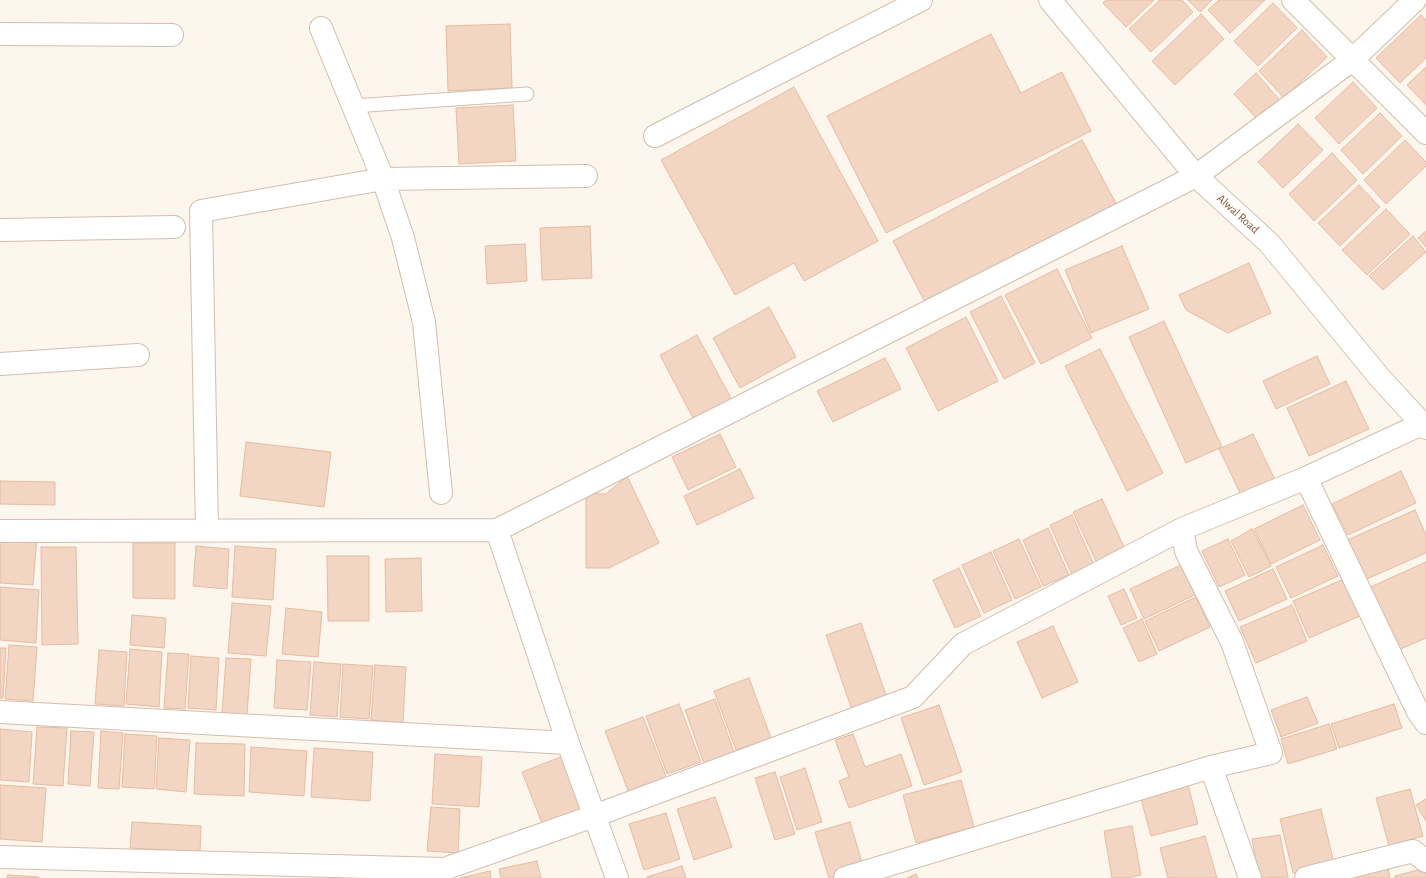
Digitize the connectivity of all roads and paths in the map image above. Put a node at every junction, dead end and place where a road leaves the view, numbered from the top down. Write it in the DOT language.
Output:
graph roads {
  1 [pos="921,0"];
  2 [pos="1050,0"];
  3 [pos="1293,0"];
  4 [pos="1415,0"];
  5 [pos="321,28"];
  6 [pos="0,34"];
  7 [pos="172,35"];
  8 [pos="1352,60"];
  9 [pos="526,94"];
  10 [pos="353,106"];
  11 [pos="1426,133"];
  12 [pos="655,136"];
  13 [pos="586,176"];
  14 [pos="1196,176"];
  15 [pos="383,179"];
  16 [pos="174,228"];
  17 [pos="0,230"];
  18 [pos="138,355"];
  19 [pos="0,364"];
  20 [pos="1424,426"];
  21 [pos="1306,478"];
  22 [pos="442,493"];
  23 [pos="1182,529"];
  24 [pos="207,530"];
  25 [pos="497,530"];
  26 [pos="0,531"];
  27 [pos="0,712"];
  28 [pos="1426,722"];
  29 [pos="568,743"];
  30 [pos="1211,767"];
  31 [pos="594,816"];
  32 [pos="0,857"];
  33 [pos="1426,861"];
  34 [pos="617,878"];
  35 [pos="845,878"];
  36 [pos="1250,878"];
  37 [pos="1306,878"];
  1 -- 12 [label="street"];
  2 -- 14 [label="street, Alwal Road"];
  3 -- 8 [label="street"];
  4 -- 8 [label="street"];
  5 -- 10 [label="street"];
  6 -- 7 [label="street"];
  8 -- 11 [label="street"];
  8 -- 14 [label="street"];
  9 -- 10 [label="lane"];
  10 -- 15 [label="street"];
  13 -- 15 [label="street"];
  14 -- 20 [label="street, Alwal Road"];
  14 -- 25 [label="street"];
  15 -- 22 [label="street"];
  15 -- 24 [label="street"];
  16 -- 17 [label="street"];
  18 -- 19 [label="street"];
  20 -- 21 [label="street"];
  21 -- 23 [label="street"];
  21 -- 28 [label="street"];
  23 -- 30 [label="street"];
  23 -- 31 [label="street"];
  24 -- 25 [label="street"];
  24 -- 26 [label="street"];
  25 -- 29 [label="street"];
  27 -- 29 [label="street"];
  29 -- 31 [label="street"];
  30 -- 35 [label="street"];
  30 -- 36 [label="street"];
  31 -- 32 [label="street"];
  31 -- 34 [label="street"];
  33 -- 37 [label="street"];
}
